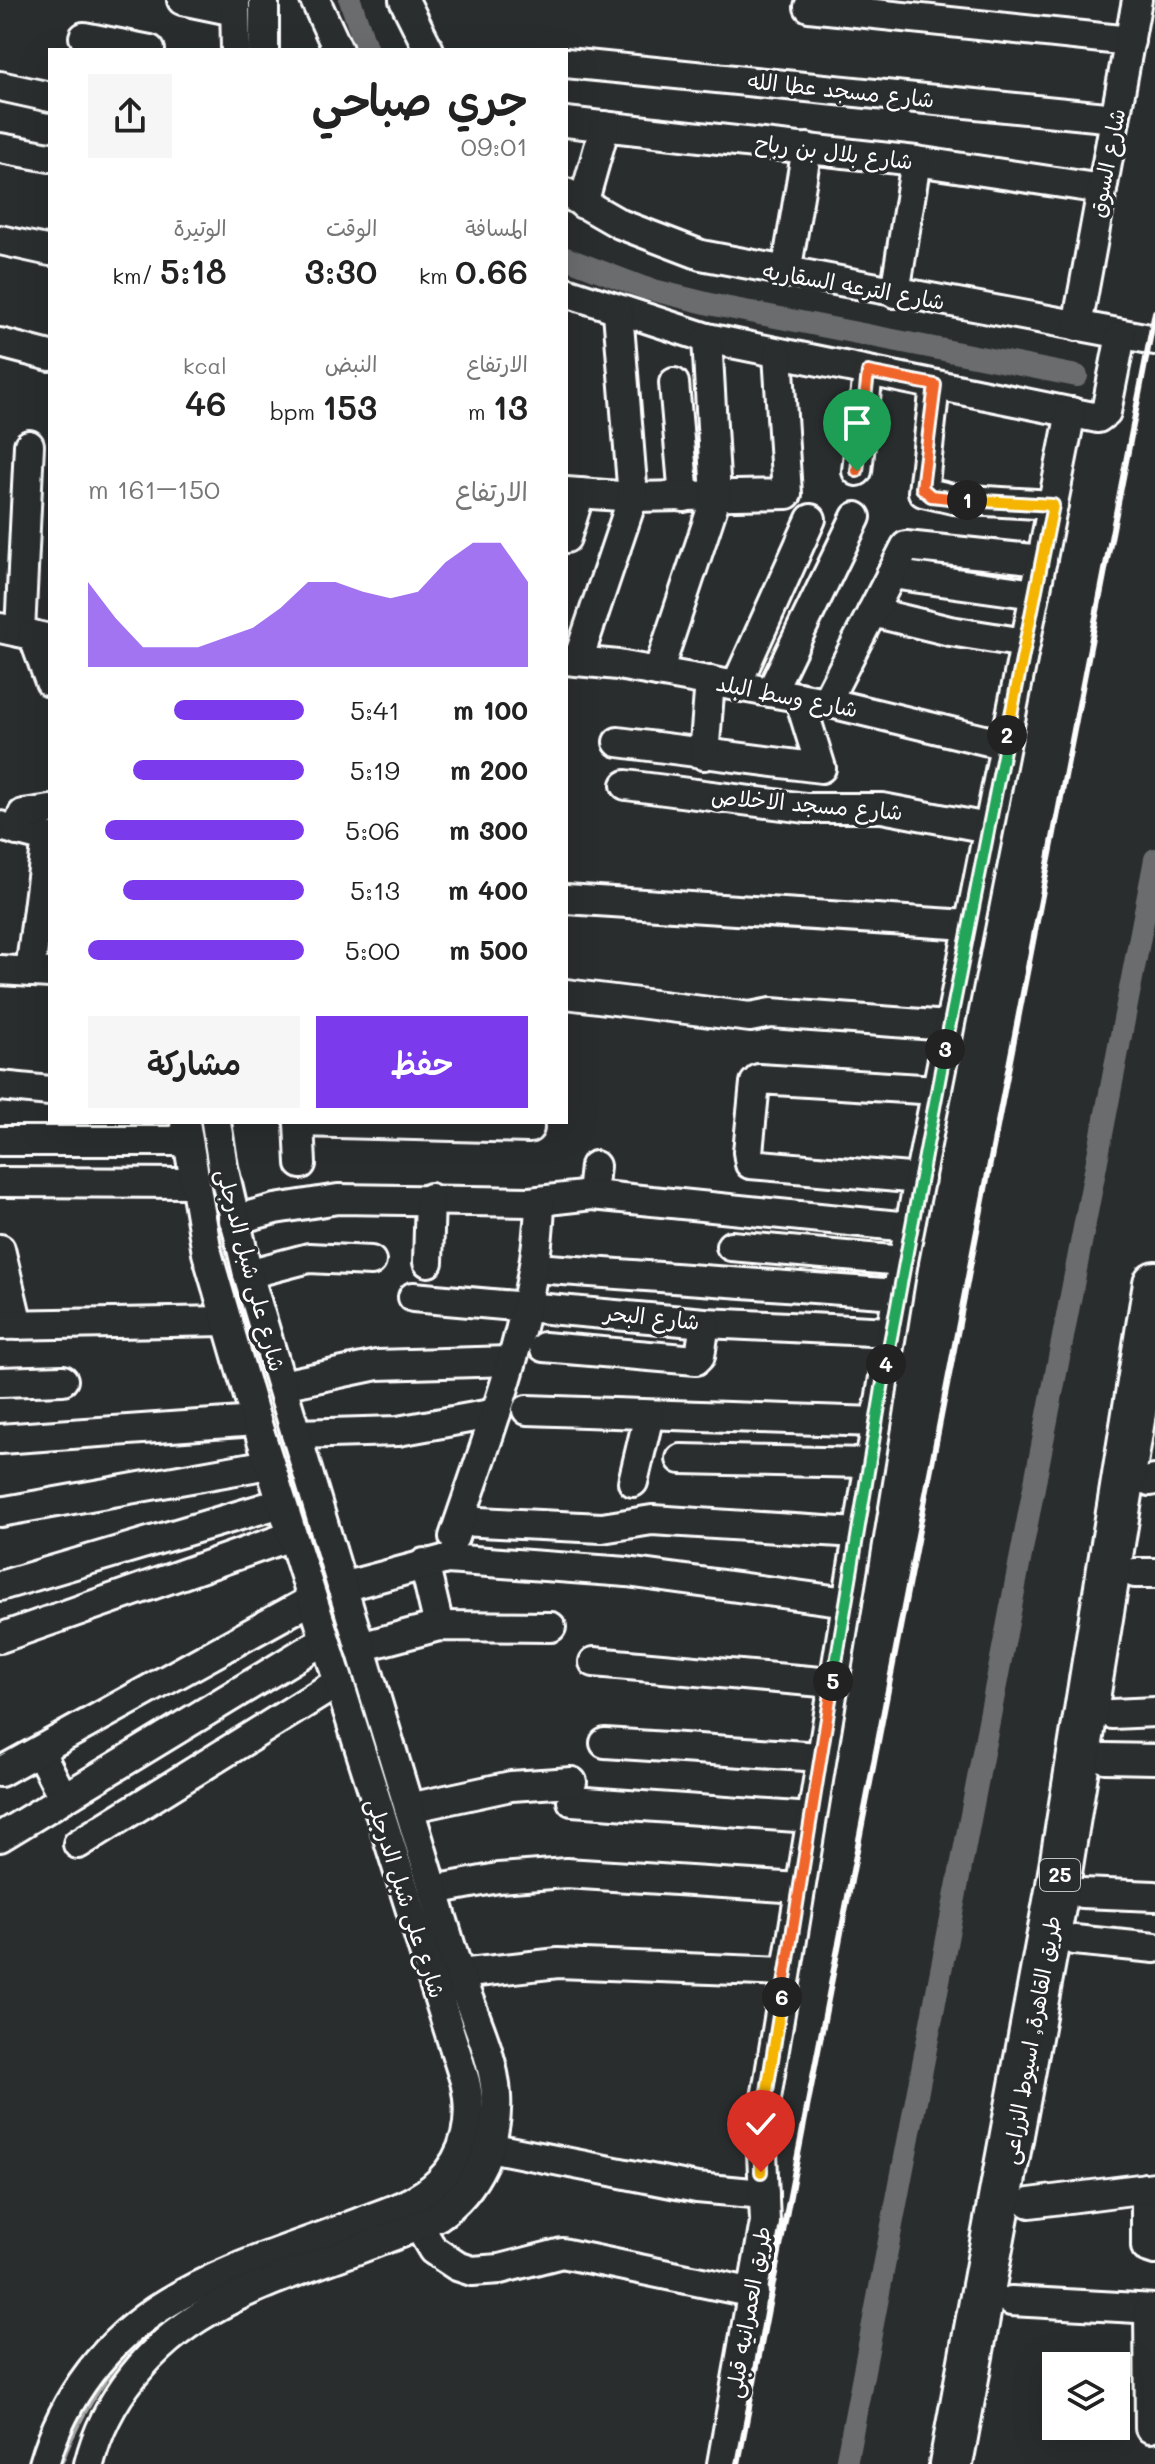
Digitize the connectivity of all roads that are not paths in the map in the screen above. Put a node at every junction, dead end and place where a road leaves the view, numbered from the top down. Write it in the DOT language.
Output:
graph roads {
  1 [pos="182,0"];
  2 [pos="264,0"];
  3 [pos="315,0"];
  4 [pos="404,0"];
  5 [pos="1137,0"];
  6 [pos="235,6"];
  7 [pos="809,7"];
  8 [pos="84,37"];
  9 [pos="1130,41"];
  10 [pos="140,48"];
  11 [pos="236,48"];
  12 [pos="264,48"];
  13 [pos="337,48"];
  14 [pos="428,48"];
  15 [pos="568,63"];
  16 [pos="0,86"];
  17 [pos="48,97"];
  18 [pos="1115,118"];
  19 [pos="568,122"];
  20 [pos="605,126"];
  21 [pos="0,148"];
  22 [pos="807,148"];
  23 [pos="48,157"];
  24 [pos="916,161"];
  25 [pos="1102,189"];
  26 [pos="574,198"];
  27 [pos="0,240"];
  28 [pos="48,251"];
  29 [pos="786,273"];
  30 [pos="568,293"];
  31 [pos="895,293"];
  32 [pos="618,312"];
  33 [pos="1077,326"];
  34 [pos="1121,335"];
  35 [pos="707,338"];
  36 [pos="1155,340"];
  37 [pos="0,343"];
  38 [pos="778,354"];
  39 [pos="48,355"];
  40 [pos="868,372"];
  41 [pos="674,383"];
  42 [pos="935,385"];
  43 [pos="1071,412"];
  44 [pos="857,471"];
  45 [pos="34,473"];
  46 [pos="573,493"];
  47 [pos="633,497"];
  48 [pos="684,497"];
  49 [pos="716,497"];
  50 [pos="1053,505"];
  51 [pos="856,517"];
  52 [pos="811,519"];
  53 [pos="568,525"];
  54 [pos="1042,560"];
  55 [pos="891,574"];
  56 [pos="1035,594"];
  57 [pos="872,612"];
  58 [pos="26,634"];
  59 [pos="1025,643"];
  60 [pos="572,660"];
  61 [pos="658,672"];
  62 [pos="48,678"];
  63 [pos="723,684"];
  64 [pos="771,692"];
  65 [pos="812,700"];
  66 [pos="618,742"];
  67 [pos="1005,745"];
  68 [pos="704,755"];
  69 [pos="626,785"];
  70 [pos="48,810"];
  71 [pos="8,828"];
  72 [pos="988,828"];
  73 [pos="48,839"];
  74 [pos="568,899"];
  75 [pos="968,925"];
  76 [pos="0,970"];
  77 [pos="40,972"];
  78 [pos="568,994"];
  79 [pos="949,1026"];
  80 [pos="0,1086"];
  81 [pos="937,1090"];
  82 [pos="48,1091"];
  83 [pos="216,1124"];
  84 [pos="299,1124"];
  85 [pos="390,1124"];
  86 [pos="436,1125"];
  87 [pos="529,1128"];
  88 [pos="186,1131"];
  89 [pos="0,1141"];
  90 [pos="301,1164"];
  91 [pos="595,1166"];
  92 [pos="920,1179"];
  93 [pos="0,1182"];
  94 [pos="193,1183"];
  95 [pos="592,1195"];
  96 [pos="430,1198"];
  97 [pos="540,1202"];
  98 [pos="234,1220"];
  99 [pos="909,1227"];
  100 [pos="731,1246"];
  101 [pos="0,1249"];
  102 [pos="371,1261"];
  103 [pos="903,1261"];
  104 [pos="428,1262"];
  105 [pos="535,1268"];
  106 [pos="248,1274"];
  107 [pos="1155,1283"];
  108 [pos="897,1294"];
  109 [pos="413,1297"];
  110 [pos="525,1304"];
  111 [pos="227,1321"];
  112 [pos="705,1323"];
  113 [pos="9,1325"];
  114 [pos="891,1332"];
  115 [pos="544,1347"];
  116 [pos="510,1361"];
  117 [pos="63,1380"];
  118 [pos="0,1382"];
  119 [pos="282,1385"];
  120 [pos="527,1410"];
  121 [pos="496,1413"];
  122 [pos="649,1415"];
  123 [pos="256,1421"];
  124 [pos="876,1422"];
  125 [pos="296,1434"];
  126 [pos="0,1439"];
  127 [pos="681,1459"];
  128 [pos="1149,1461"];
  129 [pos="868,1463"];
  130 [pos="269,1464"];
  131 [pos="633,1482"];
  132 [pos="281,1503"];
  133 [pos="0,1512"];
  134 [pos="460,1521"];
  135 [pos="857,1533"];
  136 [pos="291,1536"];
  137 [pos="435,1561"];
  138 [pos="1145,1573"];
  139 [pos="0,1586"];
  140 [pos="342,1587"];
  141 [pos="311,1600"];
  142 [pos="847,1602"];
  143 [pos="439,1626"];
  144 [pos="551,1627"];
  145 [pos="0,1638"];
  146 [pos="324,1640"];
  147 [pos="360,1647"];
  148 [pos="594,1662"];
  149 [pos="337,1683"];
  150 [pos="833,1683"];
  151 [pos="1155,1712"];
  152 [pos="1112,1714"];
  153 [pos="605,1743"];
  154 [pos="40,1752"];
  155 [pos="821,1757"];
  156 [pos="1105,1758"];
  157 [pos="1155,1759"];
  158 [pos="0,1772"];
  159 [pos="63,1797"];
  160 [pos="409,1808"];
  161 [pos="811,1818"];
  162 [pos="0,1837"];
  163 [pos="78,1844"];
  164 [pos="800,1888"];
  165 [pos="434,1890"];
  166 [pos="1082,1893"];
  167 [pos="1155,1896"];
  168 [pos="1074,1940"];
  169 [pos="1155,1948"];
  170 [pos="786,1972"];
  171 [pos="459,1974"];
  172 [pos="489,2147"];
  173 [pos="1151,2188"];
  174 [pos="764,2194"];
  175 [pos="1030,2203"];
  176 [pos="418,2225"];
  177 [pos="1155,2250"];
  178 [pos="1006,2278"];
  179 [pos="754,2293"];
  180 [pos="1152,2309"];
  181 [pos="1150,2428"];
  182 [pos="44,2464"];
  183 [pos="89,2464"];
  184 [pos="722,2464"];
  185 [pos="951,2464"];
  186 [pos="981,2464"];
  1 -- 6 [label="street"];
  2 -- 12 [label="street"];
  3 -- 13 [label="street"];
  4 -- 14 [label="street"];
  5 -- 9 [label="street, شارع السوق"];
  6 -- 11 [label="street"];
  7 -- 9 [label="street"];
  8 -- 10 [label="street"];
  9 -- 18 [label="street, شارع السوق"];
  15 -- 18 [label="street, شارع مسجد عطا الله"];
  16 -- 17 [label="street"];
  18 -- 25 [label="street, شارع السوق"];
  19 -- 20 [label="street, شارع بلال بن رباح"];
  20 -- 22 [label="street, شارع بلال بن رباح"];
  20 -- 26 [label="street"];
  21 -- 23 [label="street"];
  22 -- 24 [label="street, شارع بلال بن رباح"];
  22 -- 29 [label="street"];
  24 -- 25 [label="street, شارع بلال بن رباح"];
  24 -- 31 [label="street"];
  25 -- 33 [label="street, شارع السوق"];
  26 -- 29 [label="street, شارع الترعه السقاريه"];
  27 -- 28 [label="street"];
  29 -- 31 [label="street, شارع الترعه السقاريه"];
  30 -- 32 [label="street"];
  31 -- 33 [label="street, شارع الترعه السقاريه"];
  32 -- 35 [label="street"];
  32 -- 47 [label="street"];
  33 -- 34 [label="street, شارع الترعه السقاريه"];
  34 -- 36 [label="street, شارع الترعه السقاريه"];
  34 -- 43 [label="street"];
  35 -- 38 [label="street"];
  35 -- 49 [label="street"];
  37 -- 39 [label="street"];
  38 -- 40 [label="street"];
  38 -- 49 [label="street"];
  40 -- 42 [label="street"];
  40 -- 44 [label="street"];
  41 -- 48 [label="street"];
  42 -- 43 [label="street"];
  42 -- 50 [label="street"];
  43 -- 50 [label="street, طريق العمرانيه قبلى"];
  45 -- 58 [label="street"];
  46 -- 47 [label="street"];
  46 -- 53 [label="street"];
  47 -- 48 [label="street"];
  47 -- 60 [label="street"];
  48 -- 49 [label="street"];
  49 -- 61 [label="street"];
  50 -- 54 [label="street, طريق العمرانيه قبلى"];
  51 -- 64 [label="street"];
  52 -- 63 [label="street"];
  54 -- 55 [label="street"];
  54 -- 56 [label="street, طريق العمرانيه قبلى"];
  55 -- 56 [label="street"];
  55 -- 57 [label="street"];
  56 -- 59 [label="street, طريق العمرانيه قبلى"];
  57 -- 59 [label="street"];
  57 -- 65 [label="street"];
  58 -- 62 [label="street"];
  59 -- 67 [label="street, طريق العمرانيه قبلى"];
  60 -- 61 [label="street, شارع وسط البلد"];
  61 -- 63 [label="street, شارع وسط البلد"];
  63 -- 64 [label="street, شارع وسط البلد"];
  63 -- 68 [label="street"];
  64 -- 65 [label="street, شارع وسط البلد"];
  65 -- 67 [label="street, شارع وسط البلد"];
  65 -- 68 [label="street"];
  66 -- 68 [label="street"];
  67 -- 72 [label="street, طريق العمرانيه قبلى"];
  69 -- 72 [label="street, شارع مسجد الاخلاص"];
  70 -- 71 [label="street"];
  71 -- 73 [label="street"];
  72 -- 75 [label="street, طريق العمرانيه قبلى"];
  73 -- 77 [label="street"];
  74 -- 75 [label="street"];
  75 -- 79 [label="street, طريق العمرانيه قبلى"];
  76 -- 77 [label="street"];
  78 -- 79 [label="street"];
  79 -- 81 [label="street, طريق العمرانيه قبلى"];
  80 -- 82 [label="street"];
  81 -- 92 [label="street, طريق العمرانيه قبلى"];
  81 -- 92 [label="street"];
  83 -- 98 [label="street, شارع على شبل الدرجلى"];
  84 -- 90 [label="street"];
  85 -- 86 [label="street"];
  86 -- 87 [label="street"];
  88 -- 89 [label="street"];
  88 -- 94 [label="street, شارع على شبل الدرجلى"];
  91 -- 95 [label="street"];
  92 -- 99 [label="street, طريق العمرانيه قبلى"];
  93 -- 94 [label="street"];
  94 -- 111 [label="street, شارع على شبل الدرجلى"];
  95 -- 97 [label="street"];
  95 -- 99 [label="street"];
  96 -- 97 [label="street"];
  96 -- 98 [label="street"];
  96 -- 104 [label="street"];
  97 -- 105 [label="street"];
  98 -- 106 [label="street, شارع على شبل الدرجلى"];
  99 -- 103 [label="street, طريق العمرانيه قبلى"];
  100 -- 103 [label="street"];
  101 -- 113 [label="street"];
  102 -- 106 [label="street"];
  103 -- 108 [label="street, طريق العمرانيه قبلى"];
  105 -- 108 [label="street"];
  105 -- 110 [label="street"];
  106 -- 119 [label="street, شارع على شبل الدرجلى"];
  107 -- 128 [label="highway, طريق القاهرة, اسيوط الزراعى / 25"];
  108 -- 114 [label="street, طريق العمرانيه قبلى"];
  109 -- 110 [label="street, شارع البحر"];
  110 -- 112 [label="street, شارع البحر"];
  110 -- 116 [label="street"];
  111 -- 113 [label="street"];
  111 -- 123 [label="street, شارع على شبل الدرجلى"];
  112 -- 114 [label="street, شارع البحر"];
  112 -- 115 [label="street"];
  114 -- 124 [label="street, طريق العمرانيه قبلى"];
  116 -- 119 [label="street"];
  116 -- 121 [label="street"];
  117 -- 118 [label="street"];
  119 -- 125 [label="street, شارع على شبل الدرجلى"];
  120 -- 122 [label="street"];
  121 -- 125 [label="street"];
  121 -- 134 [label="street"];
  122 -- 124 [label="street"];
  122 -- 131 [label="street"];
  123 -- 126 [label="street"];
  123 -- 130 [label="street, شارع على شبل الدرجلى"];
  124 -- 129 [label="street, طريق العمرانيه قبلى"];
  125 -- 140 [label="street, شارع على شبل الدرجلى"];
  127 -- 129 [label="street"];
  128 -- 138 [label="highway, طريق القاهرة, اسيوط الزراعى / 25"];
  128 -- 178 [label="highway, طريق القاهرة, اسيوط الزراعى / 25"];
  129 -- 135 [label="street, طريق العمرانيه قبلى"];
  130 -- 132 [label="street, شارع على شبل الدرجلى"];
  130 -- 133 [label="street"];
  132 -- 136 [label="street, شارع على شبل الدرجلى"];
  132 -- 139 [label="street"];
  134 -- 135 [label="street"];
  134 -- 137 [label="street"];
  135 -- 142 [label="street, طريق العمرانيه قبلى"];
  136 -- 141 [label="street, شارع على شبل الدرجلى"];
  136 -- 145 [label="street"];
  137 -- 140 [label="street"];
  137 -- 142 [label="street"];
  137 -- 143 [label="street"];
  138 -- 152 [label="highway, طريق القاهرة, اسيوط الزراعى / 25"];
  140 -- 147 [label="street, شارع على شبل الدرجلى"];
  141 -- 146 [label="street, شارع على شبل الدرجلى"];
  141 -- 154 [label="street"];
  142 -- 150 [label="street, طريق العمرانيه قبلى"];
  143 -- 144 [label="street"];
  143 -- 147 [label="street"];
  146 -- 149 [label="street, شارع على شبل الدرجلى"];
  146 -- 159 [label="street"];
  147 -- 160 [label="street, شارع على شبل الدرجلى"];
  148 -- 150 [label="street"];
  149 -- 163 [label="street"];
  149 -- 182 [label="street, شارع على شبل الدرجلى"];
  150 -- 155 [label="street, طريق العمرانيه قبلى"];
  151 -- 152 [label="street"];
  152 -- 156 [label="highway, طريق القاهرة, اسيوط الزراعى / 25"];
  153 -- 155 [label="street"];
  154 -- 158 [label="street"];
  154 -- 159 [label="street"];
  155 -- 161 [label="street, طريق العمرانيه قبلى"];
  156 -- 157 [label="street"];
  156 -- 166 [label="highway, طريق القاهرة, اسيوط الزراعى / 25"];
  159 -- 162 [label="street"];
  160 -- 161 [label="street"];
  160 -- 165 [label="street, شارع على شبل الدرجلى"];
  161 -- 164 [label="street, طريق العمرانيه قبلى"];
  164 -- 165 [label="street"];
  164 -- 170 [label="street, طريق العمرانيه قبلى"];
  165 -- 171 [label="street, شارع على شبل الدرجلى"];
  166 -- 167 [label="street"];
  166 -- 168 [label="highway, طريق القاهرة, اسيوط الزراعى / 25"];
  168 -- 169 [label="street"];
  168 -- 175 [label="highway, طريق القاهرة, اسيوط الزراعى / 25"];
  170 -- 171 [label="street"];
  170 -- 174 [label="street, طريق العمرانيه قبلى"];
  171 -- 172 [label="street, شارع على شبل الدرجلى"];
  172 -- 174 [label="street"];
  172 -- 176 [label="street, شارع على شبل الدرجلى"];
  173 -- 175 [label="street"];
  173 -- 177 [label="street"];
  174 -- 179 [label="street, طريق العمرانيه قبلى"];
  175 -- 178 [label="highway, طريق القاهرة, اسيوط الزراعى / 25"];
  176 -- 179 [label="street"];
  176 -- 183 [label="street, شارع على شبل الدرجلى"];
  178 -- 180 [label="street"];
  178 -- 185 [label="highway, طريق القاهرة, اسيوط الزراعى / 25"];
  178 -- 186 [label="highway, طريق القاهرة, اسيوط الزراعى / 25"];
  179 -- 184 [label="street, طريق العمرانيه قبلى"];
  180 -- 181 [label="street"];
}
